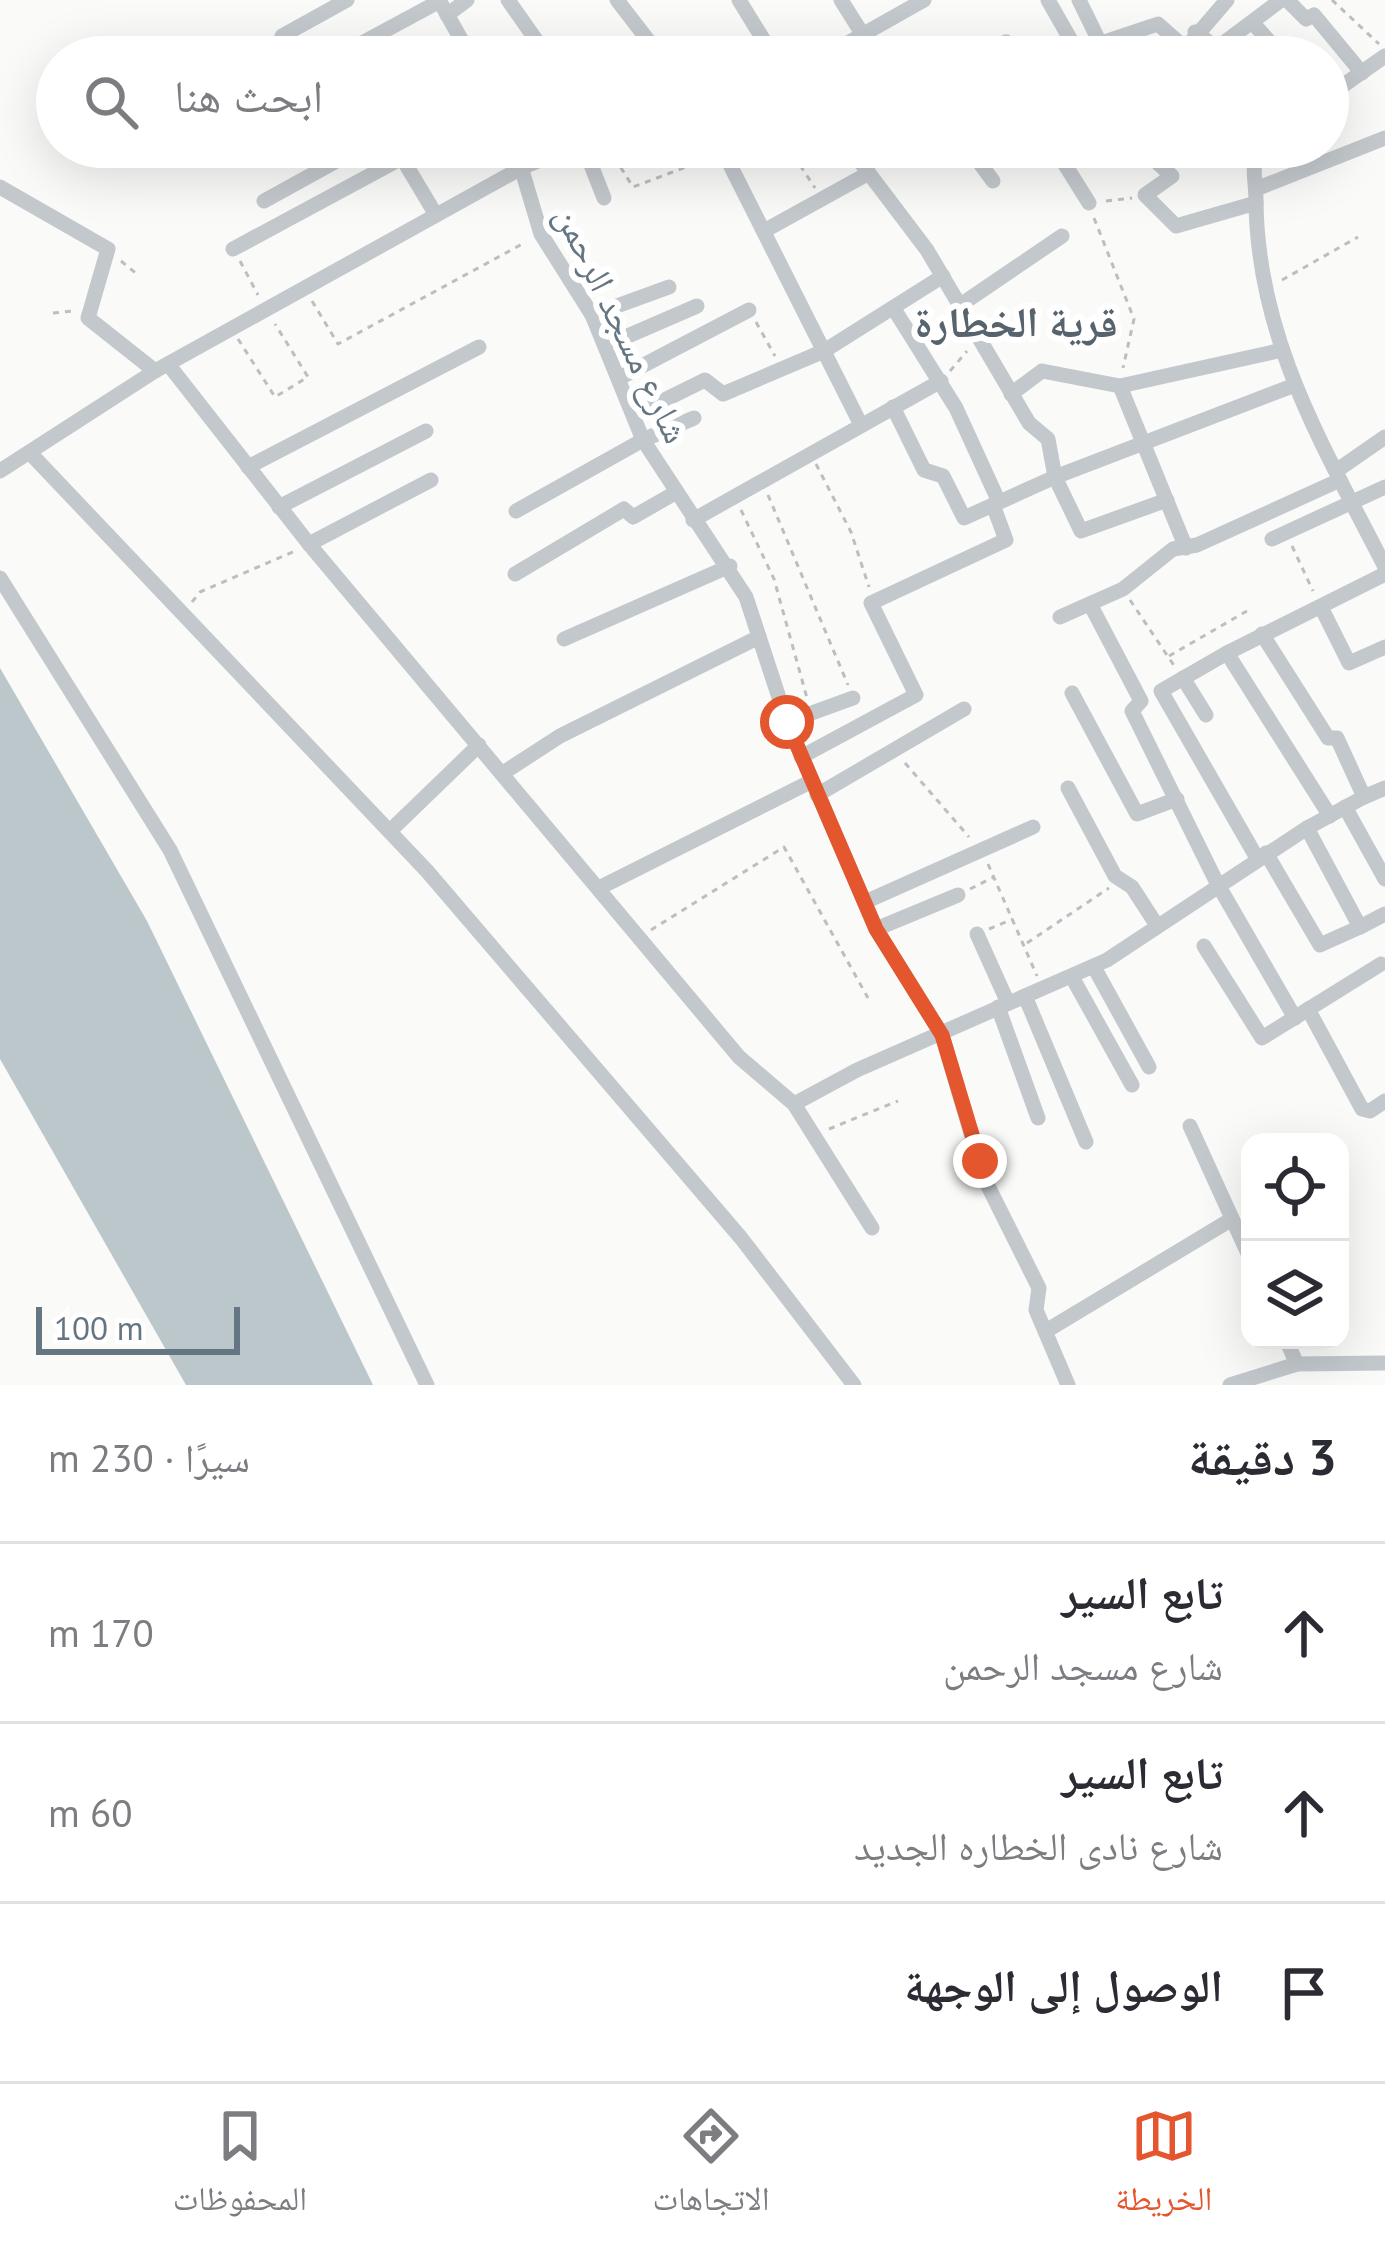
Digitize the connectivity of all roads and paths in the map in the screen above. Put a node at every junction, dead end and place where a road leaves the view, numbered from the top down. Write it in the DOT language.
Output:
graph roads {
  1 [pos="347,0"];
  2 [pos="467,0"];
  3 [pos="508,0"];
  4 [pos="739,0"];
  5 [pos="841,0"];
  6 [pos="924,0"];
  7 [pos="1048,0"];
  8 [pos="1079,0"];
  9 [pos="1227,0"];
  10 [pos="1284,0"];
  11 [pos="1333,0"];
  12 [pos="621,1"];
  13 [pos="442,6"];
  14 [pos="1252,22"];
  15 [pos="1196,32"];
  16 [pos="863,35"];
  17 [pos="282,36"];
  18 [pos="380,36"];
  19 [pos="459,36"];
  20 [pos="533,36"];
  21 [pos="646,36"];
  22 [pos="761,36"];
  23 [pos="1068,36"];
  24 [pos="1096,36"];
  25 [pos="1123,36"];
  26 [pos="1168,36"];
  27 [pos="1193,36"];
  28 [pos="1200,36"];
  29 [pos="1240,36"];
  30 [pos="1264,36"];
  31 [pos="1331,36"];
  32 [pos="1385,53"];
  33 [pos="1349,57"];
  34 [pos="1362,73"];
  35 [pos="1349,82"];
  36 [pos="1384,142"];
  37 [pos="1349,157"];
  38 [pos="323,168"];
  39 [pos="383,168"];
  40 [pos="408,168"];
  41 [pos="521,168"];
  42 [pos="523,168"];
  43 [pos="592,168"];
  44 [pos="621,168"];
  45 [pos="679,168"];
  46 [pos="732,168"];
  47 [pos="802,168"];
  48 [pos="866,168"];
  49 [pos="983,168"];
  50 [pos="1067,168"];
  51 [pos="1163,168"];
  52 [pos="1254,168"];
  53 [pos="1322,168"];
  54 [pos="869,173"];
  55 [pos="993,181"];
  56 [pos="0,187"];
  57 [pos="1146,196"];
  58 [pos="1256,196"];
  59 [pos="604,198"];
  60 [pos="823,199"];
  61 [pos="264,200"];
  62 [pos="1089,202"];
  63 [pos="436,215"];
  64 [pos="764,231"];
  65 [pos="541,234"];
  66 [pos="1062,236"];
  67 [pos="1358,237"];
  68 [pos="233,249"];
  69 [pos="108,257"];
  70 [pos="138,275"];
  71 [pos="943,276"];
  72 [pos="669,287"];
  73 [pos="305,288"];
  74 [pos="1267,290"];
  75 [pos="697,306"];
  76 [pos="959,306"];
  77 [pos="894,309"];
  78 [pos="88,310"];
  79 [pos="266,310"];
  80 [pos="749,310"];
  81 [pos="52,313"];
  82 [pos="592,315"];
  83 [pos="232,329"];
  84 [pos="980,341"];
  85 [pos="607,345"];
  86 [pos="479,347"];
  87 [pos="824,351"];
  88 [pos="1278,351"];
  89 [pos="162,368"];
  90 [pos="782,369"];
  91 [pos="621,377"];
  92 [pos="941,381"];
  93 [pos="1295,385"];
  94 [pos="1120,386"];
  95 [pos="1012,394"];
  96 [pos="893,407"];
  97 [pos="634,415"];
  98 [pos="694,418"];
  99 [pos="861,425"];
  100 [pos="426,431"];
  101 [pos="1385,437"];
  102 [pos="643,440"];
  103 [pos="1146,442"];
  104 [pos="31,454"];
  105 [pos="811,454"];
  106 [pos="248,467"];
  107 [pos="0,471"];
  108 [pos="1338,476"];
  109 [pos="1055,477"];
  110 [pos="431,480"];
  111 [pos="762,482"];
  112 [pos="1385,487"];
  113 [pos="675,493"];
  114 [pos="734,498"];
  115 [pos="1168,500"];
  116 [pos="996,503"];
  117 [pos="1353,505"];
  118 [pos="279,507"];
  119 [pos="517,511"];
  120 [pos="693,520"];
  121 [pos="1279,536"];
  122 [pos="309,544"];
  123 [pos="1186,548"];
  124 [pos="730,566"];
  125 [pos="1385,571"];
  126 [pos="515,574"];
  127 [pos="0,578"];
  128 [pos="1123,589"];
  129 [pos="873,601"];
  130 [pos="1090,604"];
  131 [pos="1321,607"];
  132 [pos="1247,611"];
  133 [pos="183,612"];
  134 [pos="1060,617"];
  135 [pos="1262,634"];
  136 [pos="759,637"];
  137 [pos="564,638"];
  138 [pos="1385,647"];
  139 [pos="1227,653"];
  140 [pos="1183,678"];
  141 [pos="1160,691"];
  142 [pos="1072,692"];
  143 [pos="853,698"];
  144 [pos="1141,701"];
  145 [pos="964,709"];
  146 [pos="811,713"];
  147 [pos="1206,715"];
  148 [pos="787,722"];
  149 [pos="479,746"];
  150 [pos="895,751"];
  151 [pos="801,757"];
  152 [pos="503,772"];
  153 [pos="814,788"];
  154 [pos="1068,788"];
  155 [pos="1385,788"];
  156 [pos="1364,797"];
  157 [pos="1177,799"];
  158 [pos="1337,812"];
  159 [pos="1033,827"];
  160 [pos="1307,828"];
  161 [pos="390,831"];
  162 [pos="982,853"];
  163 [pos="1262,856"];
  164 [pos="995,877"];
  165 [pos="1385,878"];
  166 [pos="1120,881"];
  167 [pos="1217,884"];
  168 [pos="599,888"];
  169 [pos="958,895"];
  170 [pos="865,902"];
  171 [pos="1385,914"];
  172 [pos="1015,919"];
  173 [pos="1156,924"];
  174 [pos="1360,927"];
  175 [pos="876,929"];
  176 [pos="977,934"];
  177 [pos="639,938"];
  178 [pos="1025,944"];
  179 [pos="1204,946"];
  180 [pos="1381,964"];
  181 [pos="1094,967"];
  182 [pos="1072,977"];
  183 [pos="1034,993"];
  184 [pos="868,998"];
  185 [pos="1003,1005"];
  186 [pos="1301,1013"];
  187 [pos="942,1035"];
  188 [pos="1149,1067"];
  189 [pos="1132,1084"];
  190 [pos="898,1101"];
  191 [pos="1385,1101"];
  192 [pos="794,1104"];
  193 [pos="1038,1118"];
  194 [pos="1190,1126"];
  195 [pos="816,1134"];
  196 [pos="1086,1142"];
  197 [pos="1232,1219"];
  198 [pos="872,1228"];
  199 [pos="1243,1241"];
  200 [pos="1046,1331"];
  201 [pos="1290,1349"];
  202 [pos="1297,1364"];
  203 [pos="1385,1364"];
  204 [pos="1248,1382"];
  205 [pos="428,1385"];
  206 [pos="854,1385"];
  207 [pos="1068,1385"];
  208 [pos="1230,1385"];
  1 -- 17 [label="street"];
  2 -- 13 [label="street"];
  3 -- 20 [label="street"];
  4 -- 22 [label="street"];
  5 -- 16 [label="street"];
  6 -- 16 [label="street"];
  7 -- 23 [label="street"];
  8 -- 24 [label="street"];
  9 -- 15 [label="street"];
  10 -- 14 [label="street"];
  10 -- 31 [label="street"];
  11 -- 32 [label="path"];
  12 -- 21 [label="street"];
  13 -- 18 [label="street"];
  13 -- 19 [label="street"];
  14 -- 29 [label="street"];
  14 -- 30 [label="street"];
  15 -- 27 [label="street"];
  15 -- 28 [label="street"];
  25 -- 26 [label="street"];
  32 -- 34 [label="street"];
  33 -- 34 [label="street"];
  34 -- 35 [label="street"];
  36 -- 37 [label="street"];
  38 -- 61 [label="street"];
  39 -- 68 [label="street"];
  40 -- 63 [label="street"];
  41 -- 63 [label="street"];
  42 -- 65 [label="street, شارع مسجد الرحمن"];
  43 -- 59 [label="street"];
  44 -- 45 [label="path"];
  46 -- 64 [label="street"];
  47 -- 60 [label="path"];
  48 -- 54 [label="street"];
  49 -- 55 [label="street"];
  50 -- 62 [label="street"];
  51 -- 57 [label="street"];
  52 -- 58 [label="street"];
  53 -- 58 [label="street"];
  54 -- 60 [label="street"];
  54 -- 71 [label="street"];
  56 -- 69 [label="street"];
  57 -- 58 [label="street"];
  57 -- 62 [label="path"];
  58 -- 74 [label="street"];
  60 -- 64 [label="street"];
  62 -- 94 [label="path"];
  63 -- 73 [label="street"];
  64 -- 87 [label="street"];
  65 -- 73 [label="path"];
  65 -- 82 [label="street, شارع مسجد الرحمن"];
  66 -- 76 [label="street"];
  67 -- 74 [label="path"];
  68 -- 79 [label="path"];
  69 -- 70 [label="path"];
  69 -- 78 [label="street"];
  71 -- 76 [label="street"];
  71 -- 77 [label="street"];
  72 -- 82 [label="street"];
  73 -- 79 [label="street"];
  74 -- 88 [label="street"];
  75 -- 85 [label="street"];
  76 -- 84 [label="street"];
  77 -- 87 [label="street"];
  77 -- 92 [label="street"];
  78 -- 81 [label="path"];
  78 -- 89 [label="street"];
  79 -- 83 [label="street"];
  79 -- 83 [label="path"];
  80 -- 90 [label="path"];
  80 -- 91 [label="street"];
  82 -- 85 [label="street, شارع مسجد الرحمن"];
  83 -- 89 [label="street"];
  84 -- 92 [label="path"];
  84 -- 95 [label="street"];
  85 -- 91 [label="street, شارع مسجد الرحمن"];
  86 -- 106 [label="street"];
  87 -- 90 [label="street"];
  87 -- 99 [label="street"];
  88 -- 93 [label="street"];
  88 -- 94 [label="street"];
  89 -- 104 [label="street"];
  89 -- 106 [label="street"];
  90 -- 97 [label="street"];
  91 -- 97 [label="street, شارع مسجد الرحمن"];
  92 -- 96 [label="street"];
  92 -- 116 [label="street"];
  93 -- 103 [label="street"];
  93 -- 108 [label="street"];
  94 -- 95 [label="street"];
  94 -- 103 [label="street"];
  95 -- 109 [label="street"];
  96 -- 99 [label="street"];
  96 -- 116 [label="street"];
  97 -- 102 [label="street, شارع مسجد الرحمن"];
  98 -- 102 [label="street"];
  99 -- 105 [label="street"];
  100 -- 118 [label="street"];
  101 -- 108 [label="street"];
  102 -- 113 [label="street, شارع مسجد الرحمن"];
  102 -- 119 [label="street"];
  103 -- 109 [label="street"];
  103 -- 115 [label="street"];
  104 -- 107 [label="street"];
  104 -- 133 [label="street"];
  105 -- 111 [label="street"];
  105 -- 129 [label="path"];
  106 -- 118 [label="street"];
  108 -- 117 [label="street"];
  108 -- 123 [label="street"];
  109 -- 115 [label="street"];
  109 -- 116 [label="street"];
  110 -- 122 [label="street"];
  111 -- 114 [label="street"];
  111 -- 143 [label="path"];
  112 -- 117 [label="street"];
  113 -- 120 [label="street, شارع مسجد الرحمن"];
  113 -- 126 [label="street"];
  114 -- 120 [label="street"];
  114 -- 146 [label="path"];
  115 -- 123 [label="street"];
  116 -- 129 [label="street"];
  117 -- 121 [label="street"];
  117 -- 125 [label="street"];
  118 -- 122 [label="street"];
  120 -- 124 [label="street, شارع مسجد الرحمن"];
  121 -- 131 [label="path"];
  122 -- 133 [label="path"];
  122 -- 149 [label="street"];
  123 -- 128 [label="street"];
  124 -- 136 [label="street, شارع مسجد الرحمن"];
  124 -- 137 [label="street"];
  125 -- 131 [label="street"];
  127 -- 205 [label="street"];
  128 -- 130 [label="street"];
  128 -- 132 [label="path"];
  129 -- 151 [label="street"];
  130 -- 134 [label="street"];
  130 -- 144 [label="street"];
  131 -- 135 [label="street"];
  131 -- 138 [label="street"];
  133 -- 161 [label="street"];
  135 -- 139 [label="street"];
  135 -- 156 [label="street"];
  136 -- 148 [label="street, شارع مسجد الرحمن"];
  136 -- 152 [label="street"];
  139 -- 140 [label="street"];
  139 -- 158 [label="street"];
  140 -- 141 [label="street"];
  140 -- 147 [label="street"];
  141 -- 144 [label="street"];
  141 -- 163 [label="street"];
  142 -- 157 [label="street"];
  143 -- 146 [label="street"];
  144 -- 157 [label="street"];
  145 -- 150 [label="street"];
  146 -- 148 [label="street"];
  148 -- 151 [label="street, شارع مسجد الرحمن"];
  149 -- 152 [label="street"];
  149 -- 161 [label="street"];
  150 -- 153 [label="street"];
  150 -- 162 [label="path"];
  151 -- 153 [label="street, شارع مسجد الرحمن"];
  152 -- 168 [label="street"];
  153 -- 168 [label="street"];
  153 -- 170 [label="street, شارع مسجد الرحمن"];
  154 -- 166 [label="street"];
  155 -- 156 [label="street"];
  156 -- 158 [label="street"];
  157 -- 167 [label="street"];
  158 -- 160 [label="street"];
  158 -- 165 [label="street"];
  159 -- 162 [label="street"];
  160 -- 163 [label="street"];
  160 -- 174 [label="street"];
  161 -- 206 [label="street"];
  162 -- 164 [label="path"];
  162 -- 170 [label="street"];
  163 -- 167 [label="street"];
  163 -- 174 [label="street"];
  164 -- 169 [label="path"];
  164 -- 172 [label="path"];
  166 -- 173 [label="street"];
  166 -- 178 [label="path"];
  167 -- 173 [label="street"];
  167 -- 186 [label="street"];
  168 -- 177 [label="street"];
  169 -- 175 [label="street"];
  170 -- 175 [label="street, شارع مسجد الرحمن"];
  171 -- 174 [label="street"];
  172 -- 176 [label="path"];
  172 -- 178 [label="path"];
  173 -- 181 [label="street"];
  175 -- 187 [label="street, شارع مسجد الرحمن"];
  176 -- 185 [label="street"];
  177 -- 184 [label="path"];
  177 -- 192 [label="street"];
  178 -- 183 [label="path"];
  179 -- 186 [label="street"];
  180 -- 186 [label="street"];
  181 -- 182 [label="street"];
  181 -- 188 [label="street"];
  182 -- 183 [label="street"];
  182 -- 189 [label="street"];
  183 -- 185 [label="street"];
  183 -- 196 [label="street"];
  185 -- 187 [label="street"];
  185 -- 193 [label="street"];
  186 -- 191 [label="street"];
  187 -- 192 [label="street"];
  187 -- 200 [label="street, شارع مسجد الرحمن"];
  190 -- 195 [label="path"];
  192 -- 195 [label="street"];
  194 -- 197 [label="street"];
  195 -- 198 [label="street"];
  197 -- 199 [label="street"];
  197 -- 200 [label="street"];
  200 -- 207 [label="street, شارع مسجد الرحمن"];
  201 -- 202 [label="street"];
  202 -- 203 [label="street"];
  202 -- 204 [label="street"];
  204 -- 208 [label="street"];
}
